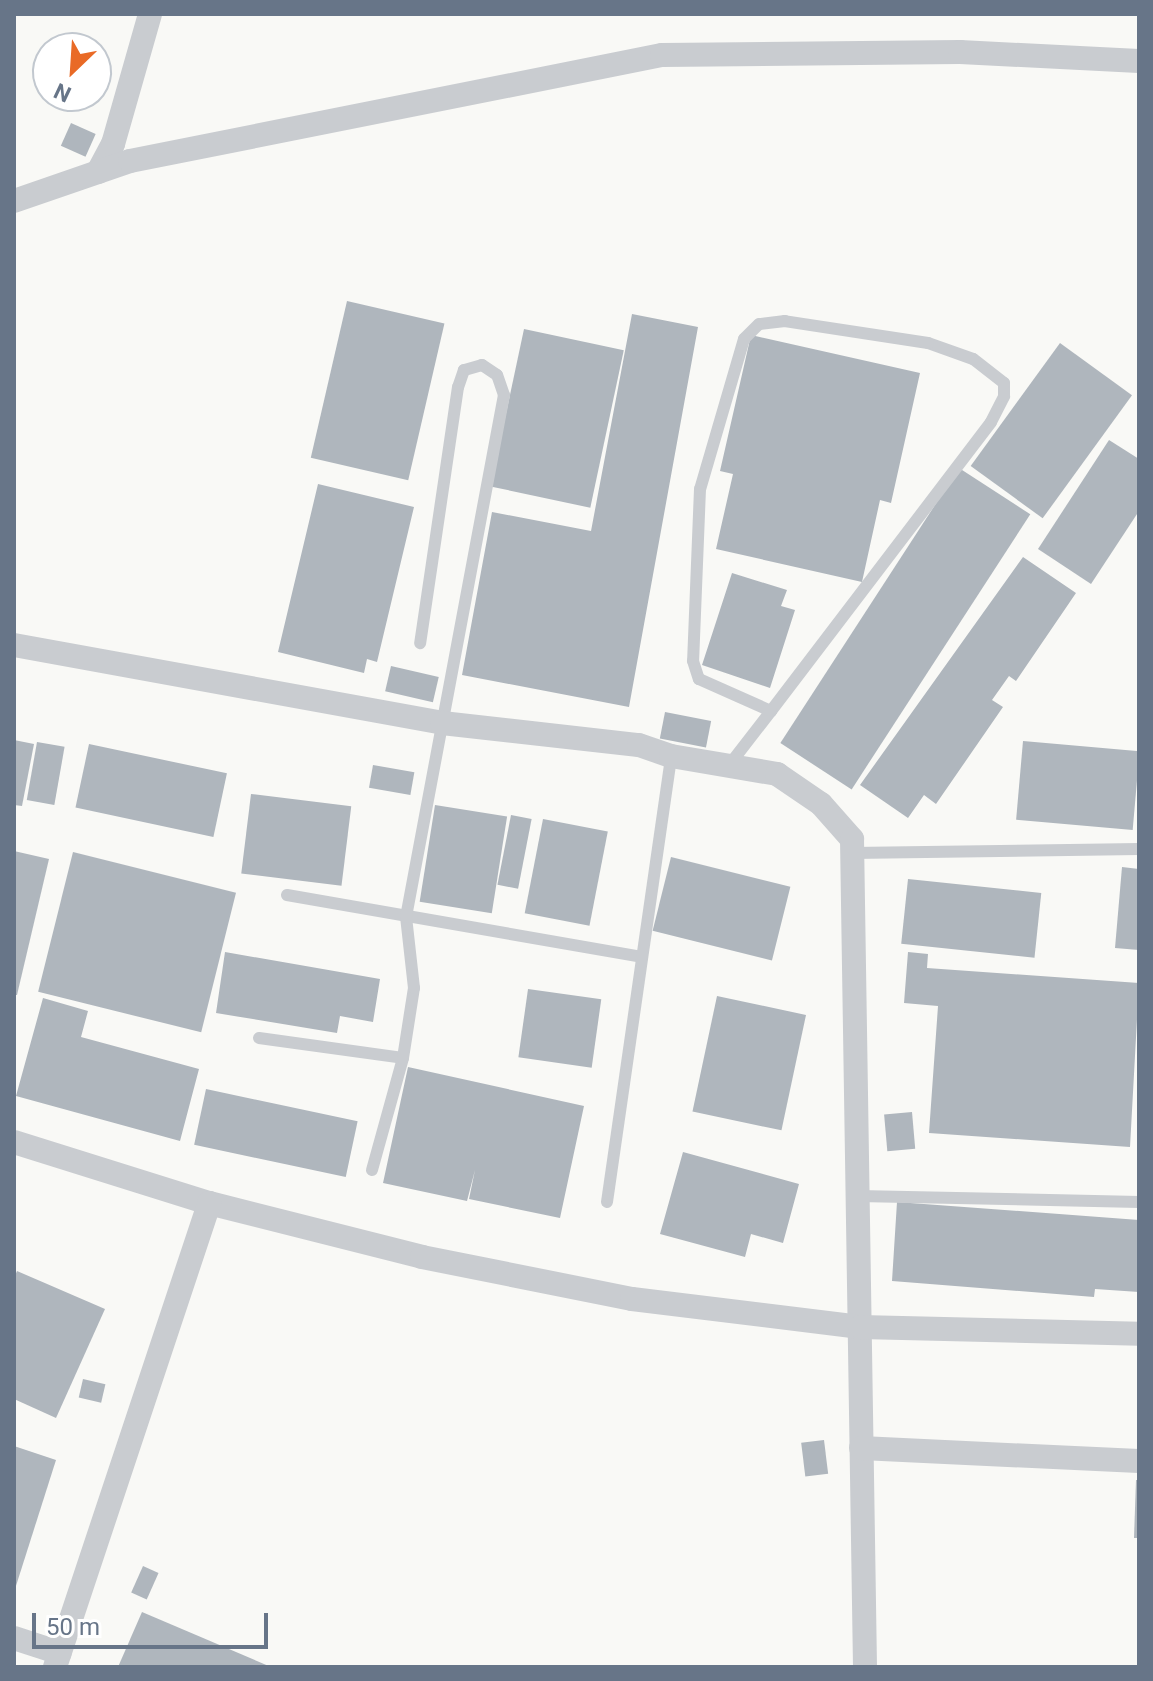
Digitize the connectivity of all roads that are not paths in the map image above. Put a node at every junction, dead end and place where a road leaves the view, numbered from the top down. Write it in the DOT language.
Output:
graph roads {
  1 [pos="150,14"];
  2 [pos="1139,61"];
  3 [pos="98,172"];
  4 [pos="14,201"];
  5 [pos="420,643"];
  6 [pos="14,645"];
  7 [pos="771,711"];
  8 [pos="442,723"];
  9 [pos="671,756"];
  10 [pos="730,764"];
  11 [pos="1139,849"];
  12 [pos="852,853"];
  13 [pos="287,895"];
  14 [pos="406,917"];
  15 [pos="642,957"];
  16 [pos="259,1038"];
  17 [pos="403,1058"];
  18 [pos="14,1142"];
  19 [pos="372,1170"];
  20 [pos="858,1196"];
  21 [pos="607,1202"];
  22 [pos="1139,1202"];
  23 [pos="209,1203"];
  24 [pos="860,1327"];
  25 [pos="1139,1334"];
  26 [pos="861,1448"];
  27 [pos="1139,1461"];
  28 [pos="14,1638"];
  29 [pos="57,1660"];
  30 [pos="865,1667"];
  1 -- 3 [label="street"];
  2 -- 3 [label="street"];
  3 -- 4 [label="street"];
  5 -- 8 [label="lane"];
  6 -- 8 [label="street"];
  7 -- 7 [label="lane"];
  7 -- 10 [label="lane"];
  8 -- 9 [label="street"];
  8 -- 14 [label="lane"];
  9 -- 10 [label="street"];
  9 -- 15 [label="lane"];
  10 -- 12 [label="street"];
  11 -- 12 [label="lane"];
  12 -- 20 [label="street"];
  13 -- 14 [label="lane"];
  14 -- 15 [label="lane"];
  14 -- 17 [label="lane"];
  15 -- 21 [label="lane"];
  16 -- 17 [label="lane"];
  17 -- 19 [label="lane"];
  18 -- 23 [label="street"];
  20 -- 22 [label="lane"];
  20 -- 24 [label="street"];
  23 -- 24 [label="street"];
  23 -- 29 [label="street"];
  24 -- 25 [label="street"];
  24 -- 26 [label="street"];
  26 -- 27 [label="street"];
  26 -- 30 [label="street"];
  28 -- 29 [label="street"];
}
